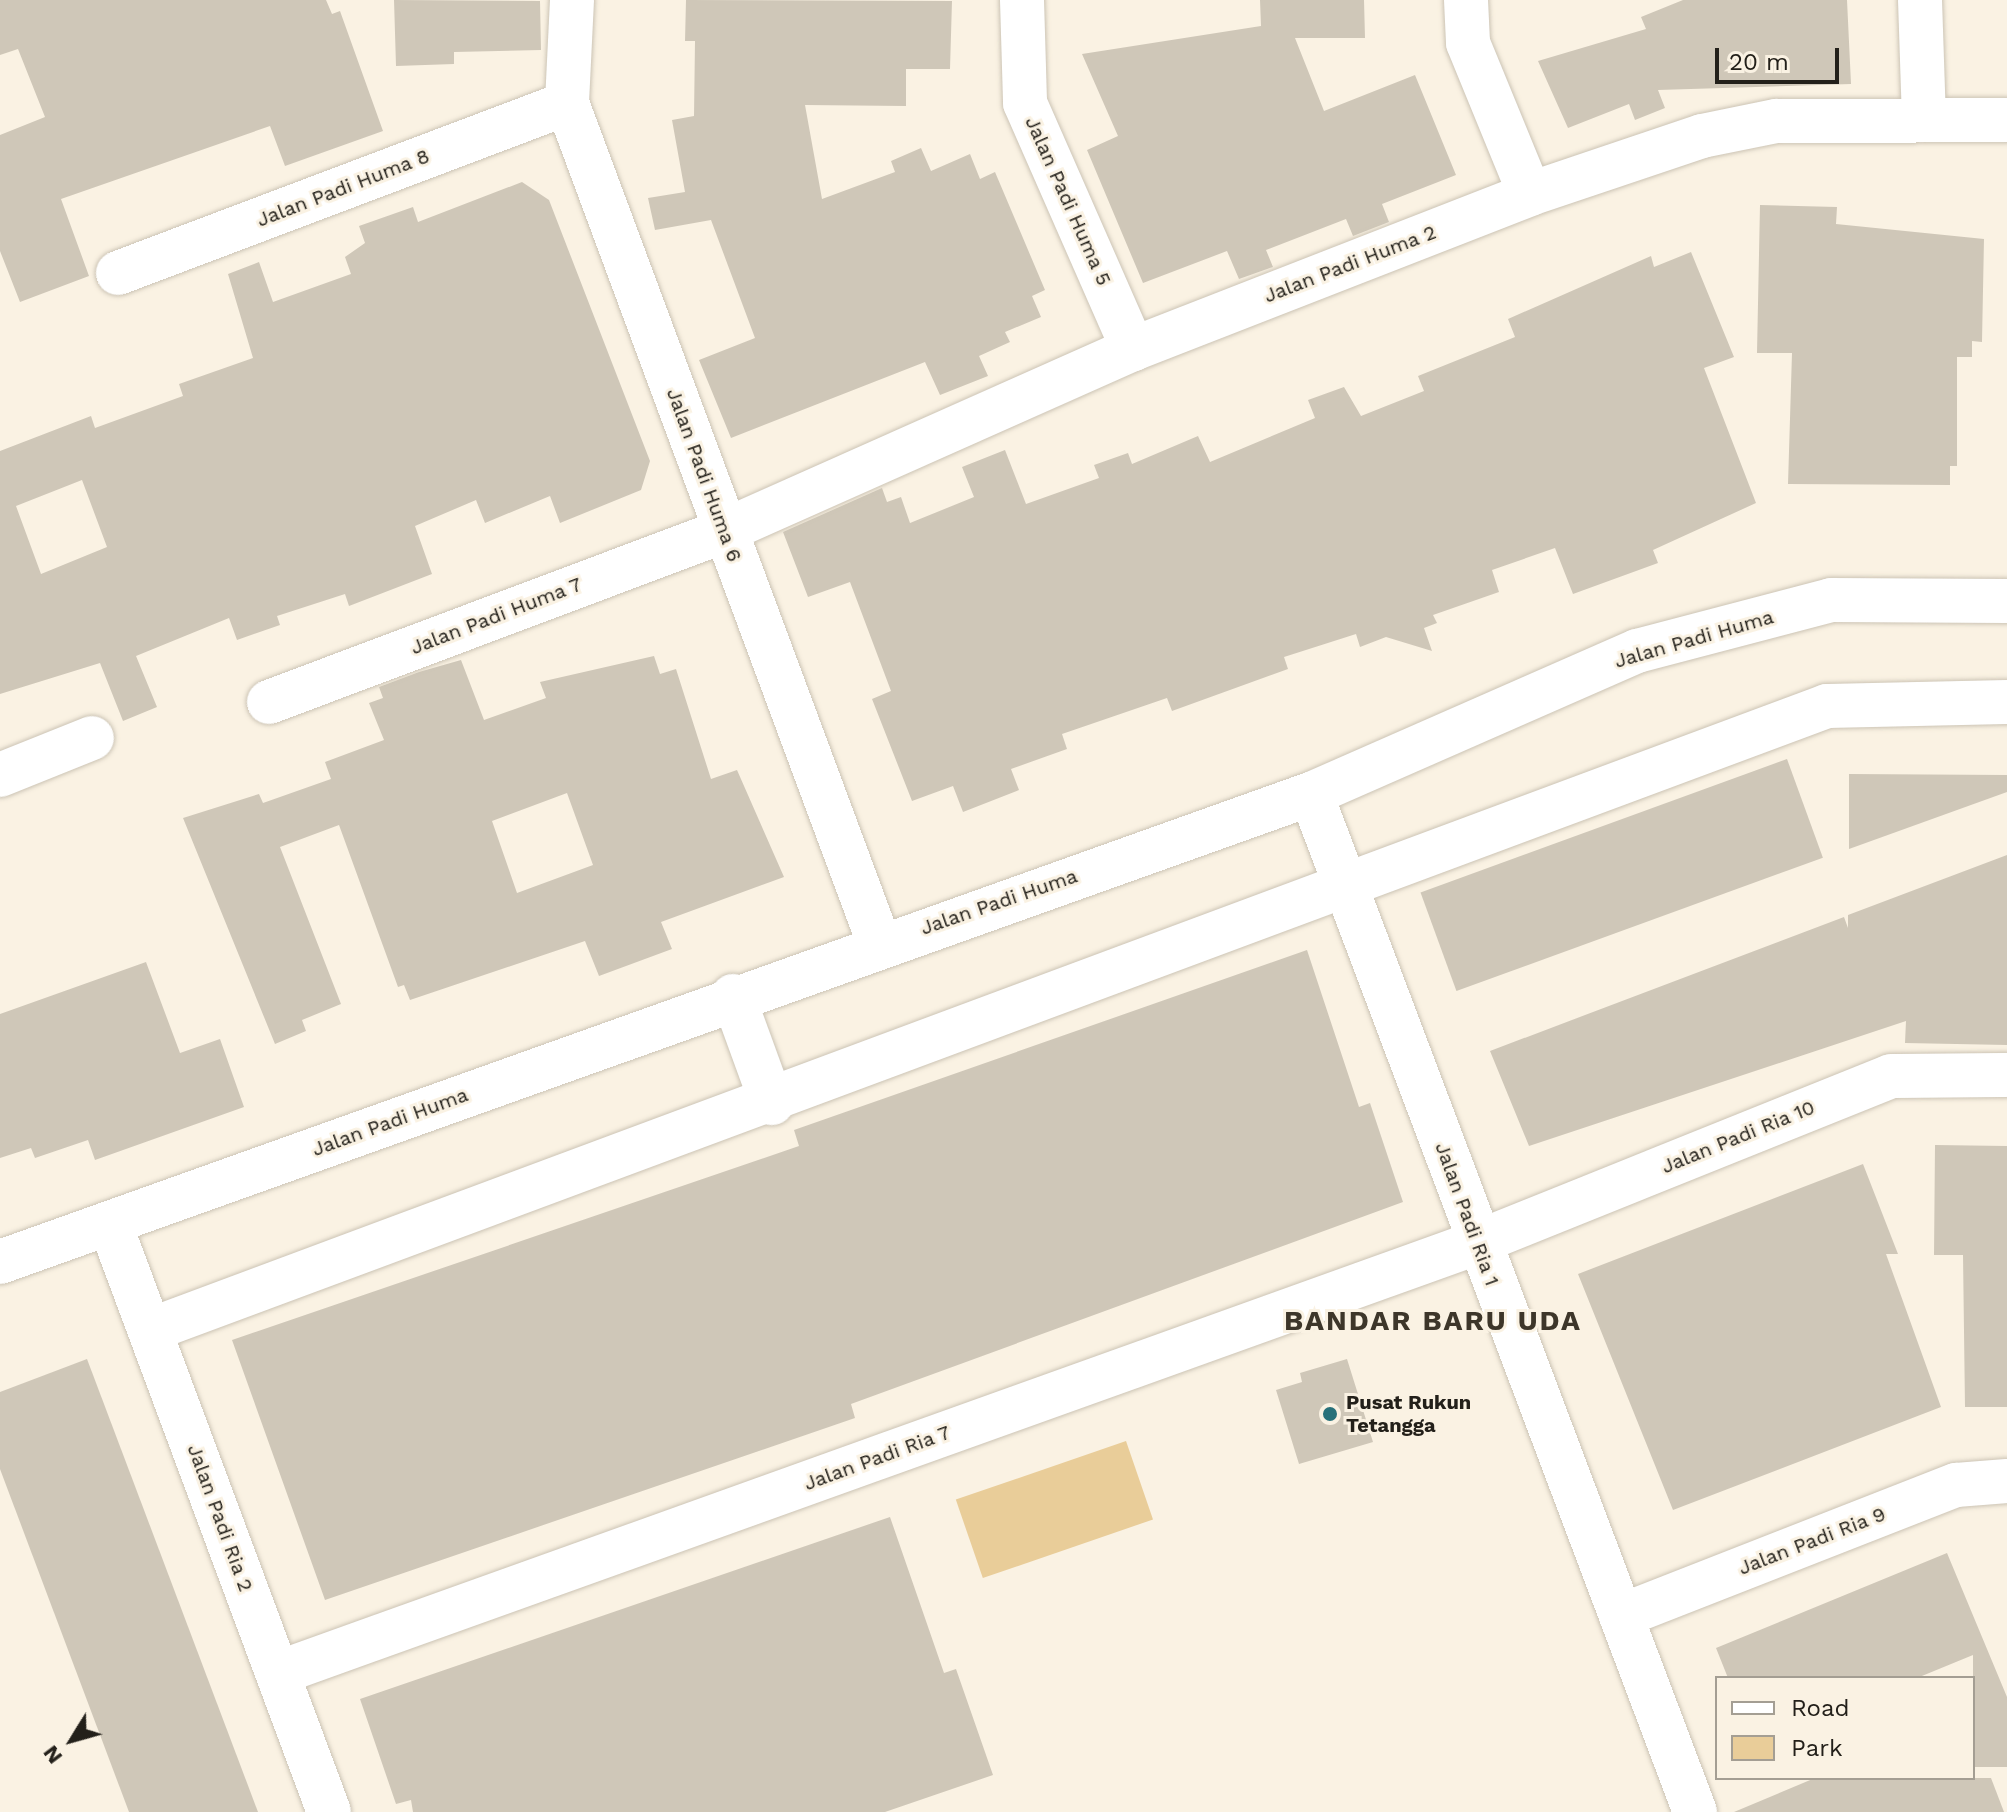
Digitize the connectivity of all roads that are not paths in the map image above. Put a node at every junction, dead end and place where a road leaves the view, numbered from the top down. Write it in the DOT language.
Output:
graph roads {
  1 [pos="572,0"];
  2 [pos="1022,0"];
  3 [pos="1466,0"];
  4 [pos="1920,0"];
  5 [pos="567,103"];
  6 [pos="1924,120"];
  7 [pos="2007,120"];
  8 [pos="1530,194"];
  9 [pos="118,273"];
  10 [pos="1133,349"];
  11 [pos="724,531"];
  12 [pos="2007,601"];
  13 [pos="269,702"];
  14 [pos="2007,702"];
  15 [pos="92,738"];
  16 [pos="0,775"];
  17 [pos="1311,794"];
  18 [pos="1347,888"];
  19 [pos="879,943"];
  20 [pos="733,996"];
  21 [pos="2007,1075"];
  22 [pos="772,1103"];
  23 [pos="110,1224"];
  24 [pos="1476,1243"];
  25 [pos="0,1262"];
  26 [pos="150,1330"];
  27 [pos="2007,1481"];
  28 [pos="1621,1616"];
  29 [pos="278,1673"];
  30 [pos="329,1812"];
  31 [pos="1695,1812"];
  1 -- 5 [label="street, Jalan Padi Huma 6"];
  2 -- 10 [label="street, Jalan Padi Huma 5"];
  3 -- 8 [label="street"];
  4 -- 6 [label="street"];
  5 -- 9 [label="street, Jalan Padi Huma 8"];
  5 -- 11 [label="street, Jalan Padi Huma 6"];
  6 -- 7 [label="street, Jalan Padi Huma 2"];
  6 -- 8 [label="street, Jalan Padi Huma 2"];
  8 -- 10 [label="street, Jalan Padi Huma 2"];
  10 -- 11 [label="street, Jalan Padi Huma 2"];
  11 -- 13 [label="street, Jalan Padi Huma 7"];
  11 -- 19 [label="street, Jalan Padi Huma 6"];
  12 -- 17 [label="street, Jalan Padi Huma"];
  14 -- 18 [label="street"];
  15 -- 16 [label="street"];
  17 -- 18 [label="street, Jalan Padi Ria 1"];
  17 -- 19 [label="street, Jalan Padi Huma"];
  18 -- 22 [label="street"];
  18 -- 24 [label="street, Jalan Padi Ria 1"];
  19 -- 20 [label="street, Jalan Padi Huma"];
  20 -- 22 [label="street"];
  20 -- 23 [label="street, Jalan Padi Huma"];
  21 -- 24 [label="street, Jalan Padi Ria 10"];
  22 -- 26 [label="street"];
  23 -- 25 [label="street, Jalan Padi Huma"];
  23 -- 26 [label="street, Jalan Padi Ria 2"];
  24 -- 28 [label="street, Jalan Padi Ria 1"];
  24 -- 29 [label="street, Jalan Padi Ria 7"];
  26 -- 29 [label="street, Jalan Padi Ria 2"];
  27 -- 28 [label="street, Jalan Padi Ria 9"];
  28 -- 31 [label="street, Jalan Padi Ria 1"];
  29 -- 30 [label="street, Jalan Padi Ria 2"];
}
